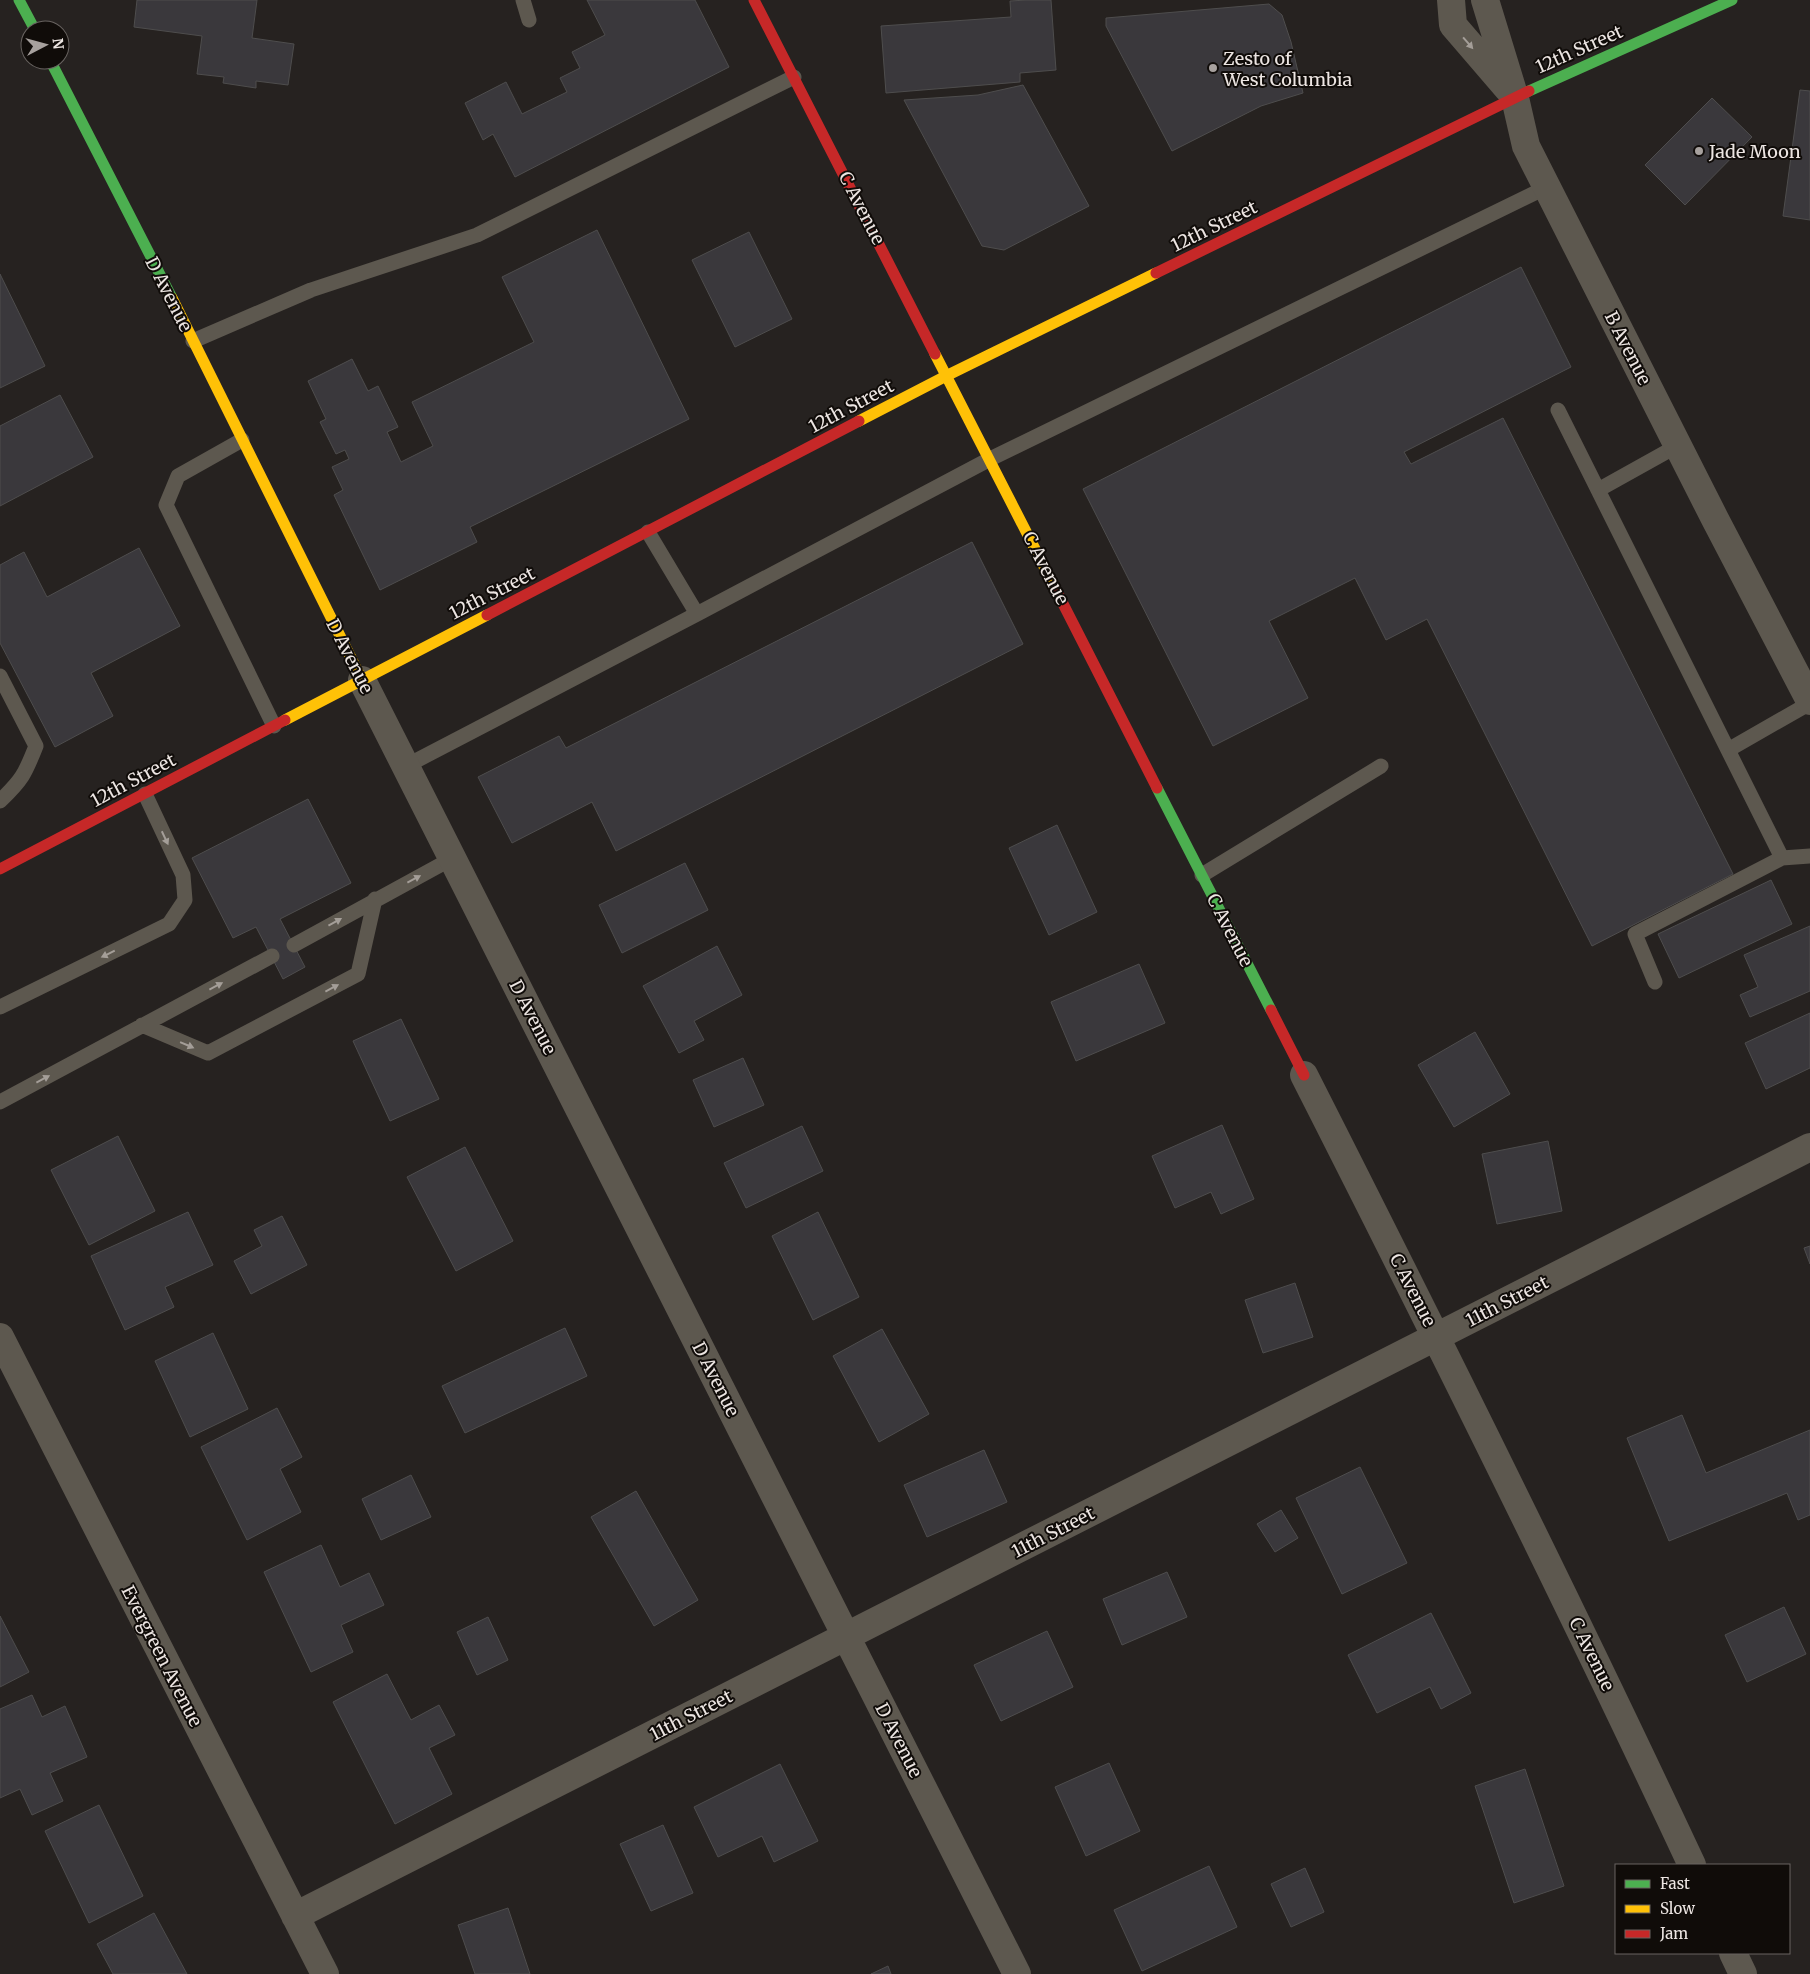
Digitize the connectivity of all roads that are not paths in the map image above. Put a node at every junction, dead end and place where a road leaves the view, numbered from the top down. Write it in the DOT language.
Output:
graph roads {
  1 [pos="20,0"];
  2 [pos="523,0"];
  3 [pos="754,0"];
  4 [pos="1451,0"];
  5 [pos="1485,0"];
  6 [pos="1732,0"];
  7 [pos="30,20"];
  8 [pos="529,20"];
  9 [pos="55,70"];
  10 [pos="794,77"];
  11 [pos="1515,98"];
  12 [pos="1547,187"];
  13 [pos="193,341"];
  14 [pos="948,375"];
  15 [pos="1558,410"];
  16 [pos="242,440"];
  17 [pos="1678,446"];
  18 [pos="990,459"];
  19 [pos="1598,490"];
  20 [pos="648,532"];
  21 [pos="697,614"];
  22 [pos="0,676"];
  23 [pos="362,680"];
  24 [pos="1810,702"];
  25 [pos="274,726"];
  26 [pos="1728,750"];
  27 [pos="406,766"];
  28 [pos="1381,766"];
  29 [pos="145,794"];
  30 [pos="0,801"];
  31 [pos="1810,856"];
  32 [pos="453,858"];
  33 [pos="1782,858"];
  34 [pos="0,869"];
  35 [pos="1202,876"];
  36 [pos="376,899"];
  37 [pos="294,945"];
  38 [pos="272,956"];
  39 [pos="1654,982"];
  40 [pos="0,1007"];
  41 [pos="142,1025"];
  42 [pos="1304,1076"];
  43 [pos="0,1102"];
  44 [pos="1810,1147"];
  45 [pos="1437,1337"];
  46 [pos="1,1343"];
  47 [pos="847,1636"];
  48 [pos="1692,1864"];
  49 [pos="295,1916"];
  50 [pos="1733,1954"];
  51 [pos="325,1974"];
  52 [pos="1017,1974"];
  53 [pos="1743,1974"];
  1 -- 7 [label="main road"];
  2 -- 8 [label="lane"];
  3 -- 10 [label="main road, C Avenue"];
  4 -- 11 [label="street, B Avenue, one-way"];
  5 -- 11 [label="street"];
  6 -- 11 [label="main road, 12th Street"];
  9 -- 13 [label="main road, D Avenue"];
  10 -- 13 [label="lane"];
  10 -- 14 [label="main road, C Avenue"];
  11 -- 12 [label="street, B Avenue"];
  11 -- 14 [label="main road, 12th Street"];
  12 -- 17 [label="street, B Avenue"];
  12 -- 18 [label="lane"];
  13 -- 16 [label="main road, D Avenue"];
  14 -- 18 [label="main road, C Avenue"];
  14 -- 20 [label="main road, 12th Street"];
  15 -- 19 [label="lane"];
  16 -- 23 [label="main road, D Avenue"];
  16 -- 25 [label="lane"];
  17 -- 19 [label="lane"];
  17 -- 24 [label="street, B Avenue"];
  18 -- 21 [label="lane"];
  18 -- 35 [label="main road, C Avenue"];
  19 -- 26 [label="lane"];
  20 -- 21 [label="lane"];
  20 -- 23 [label="main road, 12th Street"];
  21 -- 27 [label="lane"];
  22 -- 30 [label="lane"];
  23 -- 25 [label="main road, 12th Street"];
  23 -- 27 [label="street, D Avenue"];
  24 -- 26 [label="lane"];
  25 -- 29 [label="main road, 12th Street"];
  26 -- 33 [label="lane"];
  27 -- 32 [label="street, D Avenue"];
  28 -- 35 [label="lane"];
  29 -- 34 [label="main road, 12th Street"];
  29 -- 40 [label="lane, one-way"];
  31 -- 33 [label="lane"];
  36 -- 32 [label="lane, one-way"];
  32 -- 47 [label="street, D Avenue"];
  33 -- 39 [label="lane"];
  35 -- 42 [label="main road, C Avenue"];
  37 -- 36 [label="lane, one-way"];
  41 -- 36 [label="lane, one-way"];
  41 -- 38 [label="lane, one-way"];
  43 -- 41 [label="lane, one-way"];
  42 -- 45 [label="street, C Avenue"];
  44 -- 45 [label="street, 11th Street"];
  45 -- 47 [label="street, 11th Street"];
  45 -- 48 [label="street, C Avenue"];
  46 -- 49 [label="street, Evergreen Avenue"];
  47 -- 49 [label="street, 11th Street"];
  47 -- 52 [label="street, D Avenue"];
  49 -- 51 [label="street, Evergreen Avenue"];
  50 -- 53 [label="street"];
}
